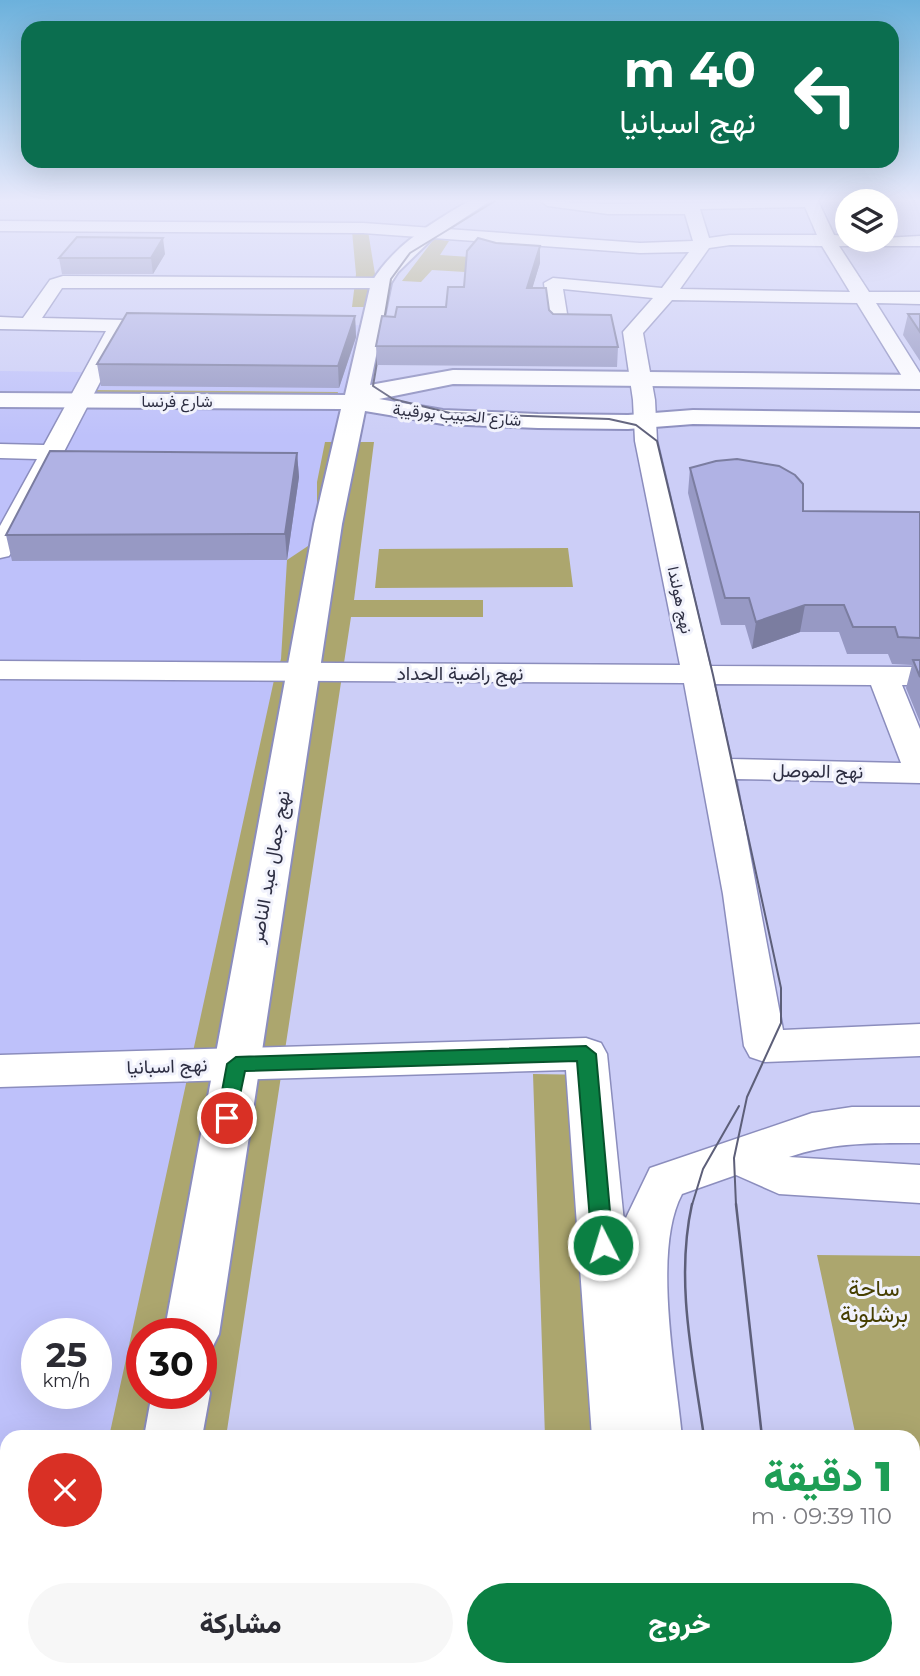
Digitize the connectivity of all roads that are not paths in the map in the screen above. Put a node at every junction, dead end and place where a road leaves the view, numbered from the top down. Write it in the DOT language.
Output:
graph roads {
  1 [pos="255,279"];
  2 [pos="383,279"];
  3 [pos="678,279"];
  4 [pos="853,279"];
  5 [pos="142,282"];
  6 [pos="253,283"];
  7 [pos="381,283"];
  8 [pos="668,293"];
  9 [pos="865,298"];
  10 [pos="920,298"];
  11 [pos="0,323"];
  12 [pos="28,324"];
  13 [pos="119,326"];
  14 [pos="637,326"];
  15 [pos="189,327"];
  16 [pos="639,380"];
  17 [pos="918,382"];
  18 [pos="0,400"];
  19 [pos="82,400"];
  20 [pos="354,402"];
  21 [pos="920,420"];
  22 [pos="648,426"];
  23 [pos="0,451"];
  24 [pos="54,452"];
  25 [pos="0,550"];
  26 [pos="0,670"];
  27 [pos="305,671"];
  28 [pos="695,674"];
  29 [pos="883,676"];
  30 [pos="920,676"];
  31 [pos="716,769"];
  32 [pos="920,771"];
  33 [pos="920,1040"];
  34 [pos="236,1064"];
  35 [pos="0,1071"];
  36 [pos="920,1125"];
  37 [pos="738,1156"];
  38 [pos="920,1184"];
  39 [pos="194,1318"];
  40 [pos="178,1409"];
  41 [pos="174,1430"];
  42 [pos="618,1430"];
  43 [pos="654,1430"];
  1 -- 6 [label="street"];
  2 -- 7 [label="main road"];
  3 -- 8 [label="street"];
  4 -- 9 [label="street"];
  5 -- 6 [label="street"];
  5 -- 12 [label="street"];
  5 -- 13 [label="street"];
  6 -- 7 [label="street"];
  7 -- 20 [label="main road, نهج جمال عبد الناصر"];
  8 -- 9 [label="street"];
  8 -- 14 [label="street"];
  8 -- 14 [label="street"];
  9 -- 10 [label="street"];
  9 -- 17 [label="street"];
  11 -- 12 [label="street"];
  12 -- 13 [label="street"];
  13 -- 15 [label="street"];
  13 -- 19 [label="street"];
  14 -- 16 [label="street, نهج هولندا"];
  16 -- 17 [label="main road, شارع الحبيب بورقيبة"];
  16 -- 20 [label="main road, شارع الحبيب بورقيبة"];
  16 -- 22 [label="street, نهج هولندا"];
  18 -- 19 [label="main road, شارع فرنسا"];
  19 -- 20 [label="main road, شارع فرنسا"];
  19 -- 24 [label="street"];
  20 -- 22 [label="main road, شارع الحبيب بورقيبة"];
  20 -- 27 [label="main road, نهج جمال عبد الناصر"];
  21 -- 22 [label="main road, شارع الحبيب بورقيبة"];
  22 -- 28 [label="street, نهج هولندا"];
  23 -- 24 [label="street"];
  24 -- 25 [label="street"];
  26 -- 27 [label="street, نهج راضية الحداد"];
  27 -- 28 [label="street, نهج راضية الحداد"];
  27 -- 34 [label="main road, نهج جمال عبد الناصر"];
  28 -- 29 [label="street, نهج راضية الحداد"];
  28 -- 31 [label="street, نهج هولندا"];
  29 -- 30 [label="street, نهج راضية الحداد"];
  29 -- 32 [label="street"];
  31 -- 32 [label="street, نهج الموصل"];
  31 -- 33 [label="street, نهج هولندا"];
  34 -- 35 [label="street, نهج اسبانيا"];
  34 -- 39 [label="main road, نهج جمال عبد الناصر"];
  34 -- 42 [label="street, نهج اسبانيا"];
  36 -- 37 [label="street"];
  37 -- 38 [label="street"];
  37 -- 43 [label="street"];
  40 -- 41 [label="main road"];
}
